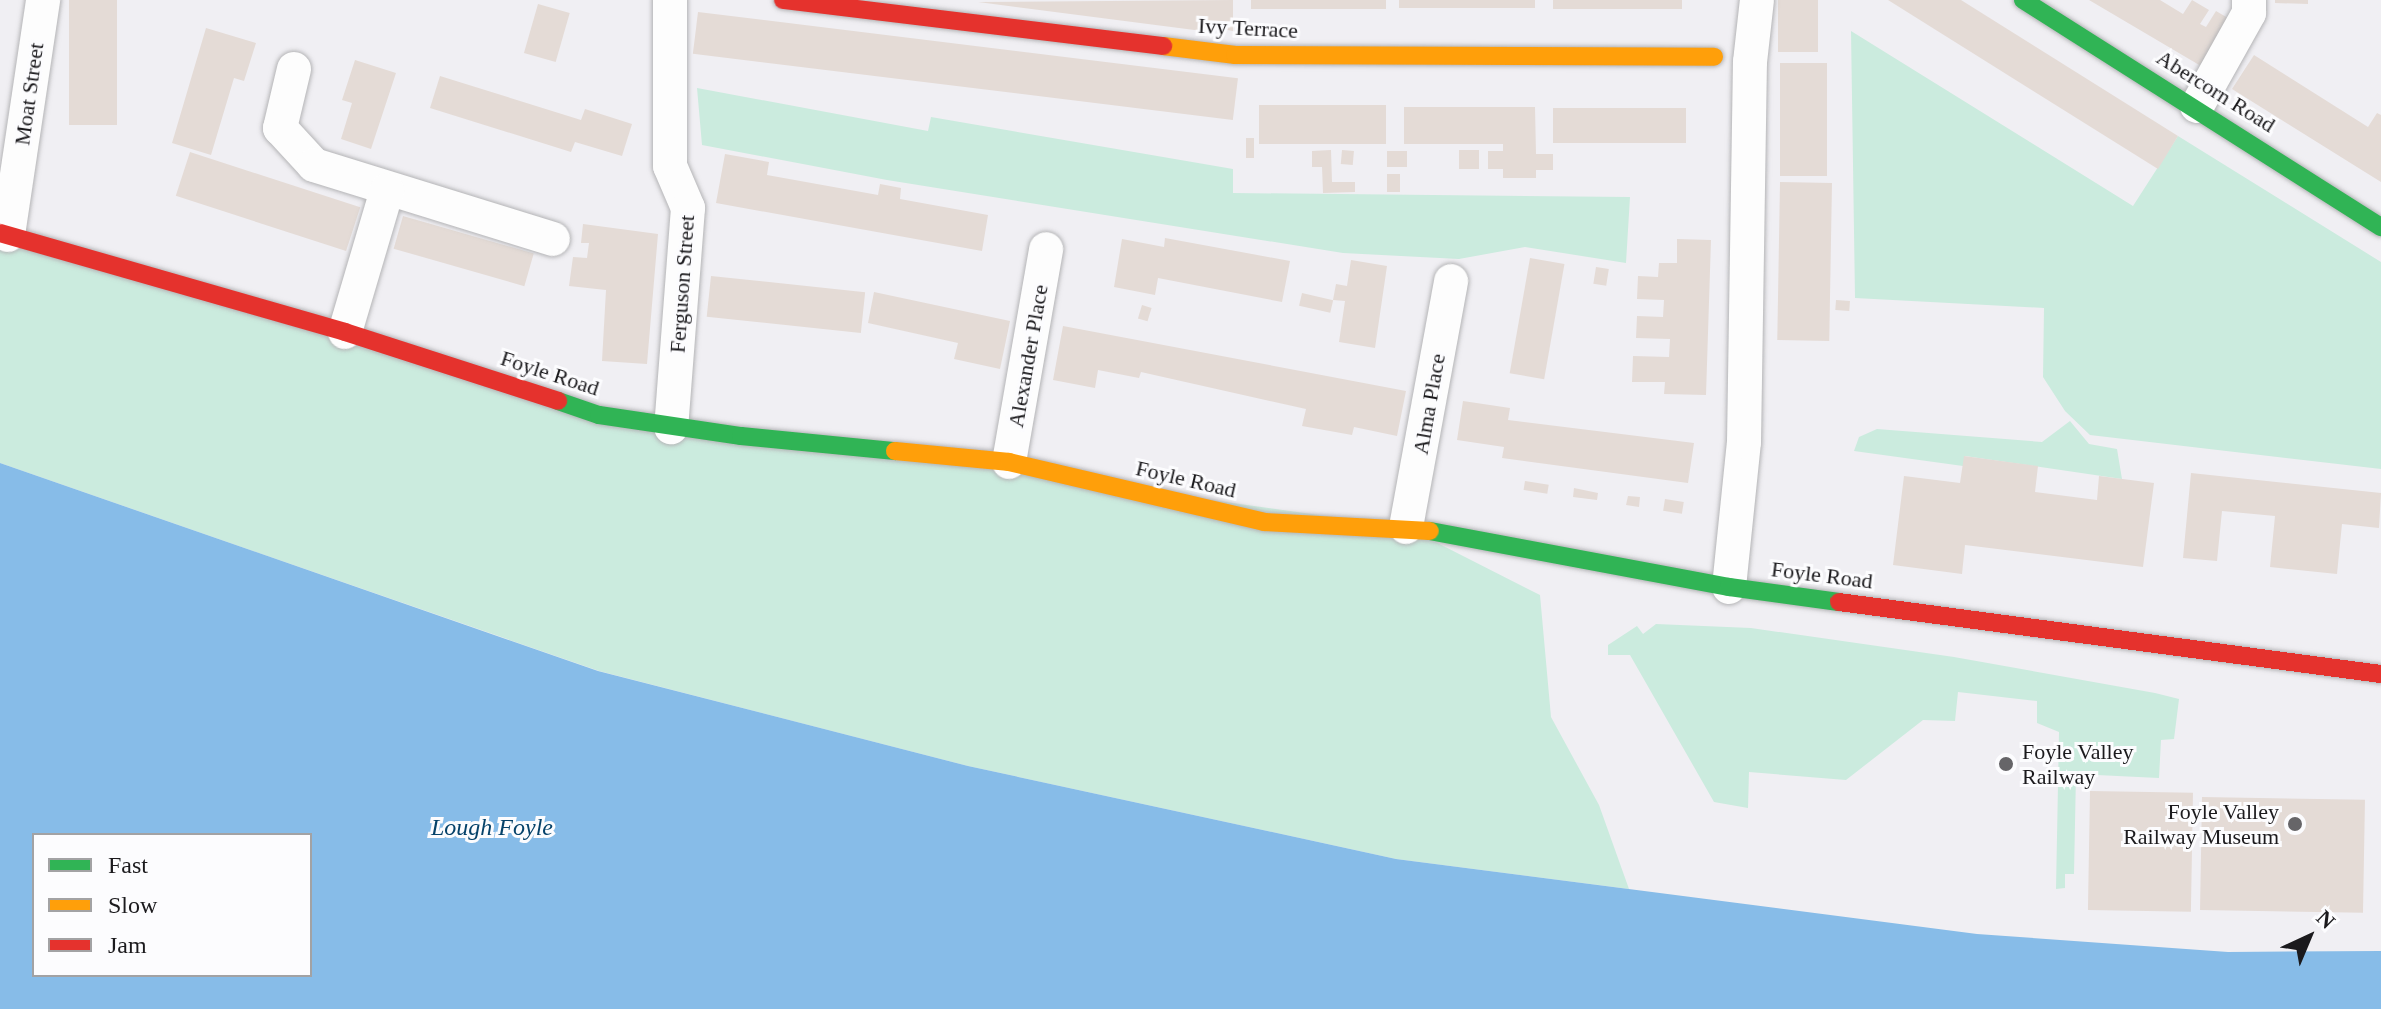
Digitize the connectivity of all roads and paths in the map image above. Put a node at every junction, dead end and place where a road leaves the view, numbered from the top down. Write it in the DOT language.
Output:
graph roads {
  1 [pos="43,0"];
  2 [pos="670,0"];
  3 [pos="783,0"];
  4 [pos="1757,0"];
  5 [pos="2023,0"];
  6 [pos="2249,0"];
  7 [pos="1714,57"];
  8 [pos="294,69"];
  9 [pos="2197,106"];
  10 [pos="387,190"];
  11 [pos="2381,227"];
  12 [pos="4,234"];
  13 [pos="553,239"];
  14 [pos="1046,249"];
  15 [pos="1451,281"];
  16 [pos="345,332"];
  17 [pos="671,427"];
  18 [pos="1009,462"];
  19 [pos="1406,527"];
  20 [pos="1729,587"];
  21 [pos="2381,674"];
  1 -- 12 [label="street, Moat Street"];
  2 -- 17 [label="street, Ferguson Street"];
  3 -- 7 [label="main road, Ivy Terrace"];
  4 -- 20 [label="street"];
  5 -- 9 [label="main road, Abercorn Road"];
  6 -- 9 [label="street"];
  8 -- 10 [label="street"];
  9 -- 11 [label="main road, Abercorn Road"];
  10 -- 13 [label="street"];
  10 -- 16 [label="street"];
  12 -- 16 [label="main road, Foyle Road"];
  14 -- 18 [label="street, Alexander Place"];
  15 -- 19 [label="street, Alma Place"];
  16 -- 17 [label="main road, Foyle Road"];
  17 -- 18 [label="main road, Foyle Road"];
  18 -- 19 [label="main road, Foyle Road"];
  19 -- 20 [label="main road, Foyle Road"];
  20 -- 21 [label="main road, Foyle Road"];
}
